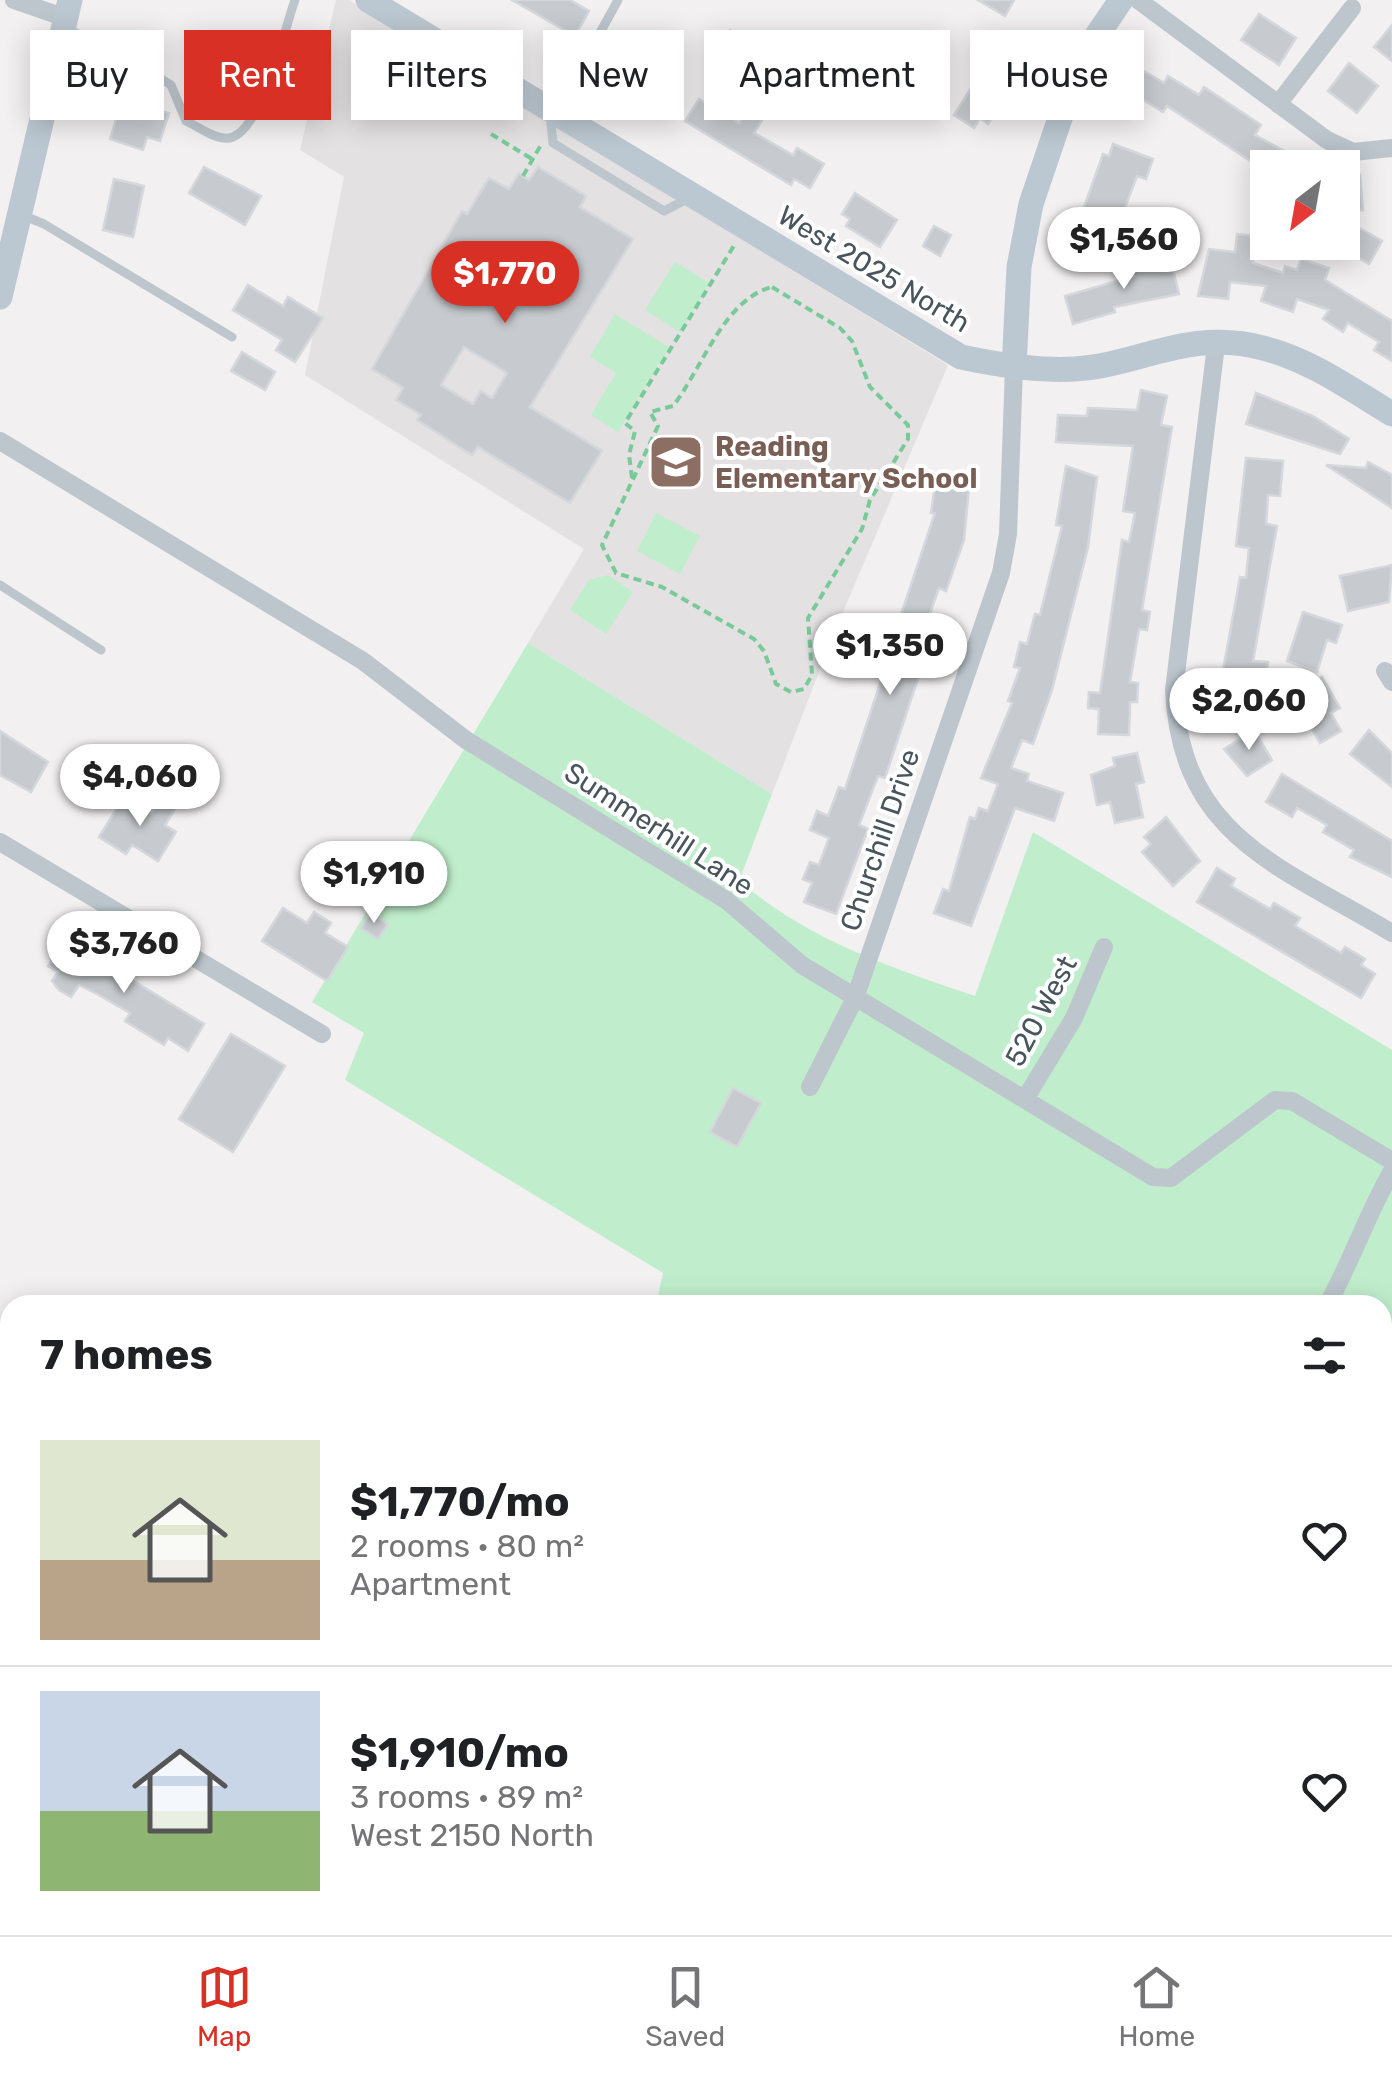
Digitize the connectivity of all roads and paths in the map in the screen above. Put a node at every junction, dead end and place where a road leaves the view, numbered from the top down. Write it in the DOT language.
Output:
graph roads {
  1 [pos="14,0"];
  2 [pos="296,0"];
  3 [pos="368,0"];
  4 [pos="618,0"];
  5 [pos="1121,0"];
  6 [pos="1138,0"];
  7 [pos="1352,8"];
  8 [pos="67,15"];
  9 [pos="600,30"];
  10 [pos="164,82"];
  11 [pos="543,104"];
  12 [pos="1278,104"];
  13 [pos="42,120"];
  14 [pos="570,120"];
  15 [pos="491,134"];
  16 [pos="541,145"];
  17 [pos="1390,154"];
  18 [pos="532,159"];
  19 [pos="523,176"];
  20 [pos="19,214"];
  21 [pos="736,241"];
  22 [pos="0,297"];
  23 [pos="232,337"];
  24 [pos="1216,344"];
  25 [pos="1014,368"];
  26 [pos="1392,414"];
  27 [pos="0,441"];
  28 [pos="632,478"];
  29 [pos="0,585"];
  30 [pos="101,650"];
  31 [pos="0,842"];
  32 [pos="1392,933"];
  33 [pos="1104,948"];
  34 [pos="855,998"];
  35 [pos="322,1034"];
  36 [pos="810,1087"];
  37 [pos="1025,1098"];
  38 [pos="1392,1161"];
  39 [pos="1392,1171"];
  40 [pos="1333,1295"];
  1 -- 8 [label="street"];
  2 -- 10 [label="lane"];
  3 -- 11 [label="street, West 2025 North"];
  4 -- 9 [label="lane"];
  5 -- 25 [label="street"];
  6 -- 12 [label="street"];
  7 -- 12 [label="street"];
  12 -- 17 [label="street"];
  13 -- 20 [label="street"];
  14 -- 25 [label="street, West 2025 North"];
  15 -- 18 [label="path"];
  16 -- 18 [label="path"];
  18 -- 19 [label="path"];
  20 -- 22 [label="street"];
  20 -- 23 [label="lane"];
  21 -- 28 [label="path"];
  24 -- 25 [label="street, West 2025 North"];
  24 -- 26 [label="street, West 2025 North"];
  24 -- 32 [label="street"];
  25 -- 34 [label="street, Churchill Drive"];
  27 -- 34 [label="street, Summerhill Lane"];
  28 -- 28 [label="path"];
  29 -- 30 [label="lane"];
  31 -- 35 [label="street"];
  33 -- 37 [label="street, 520 West"];
  34 -- 36 [label="street, Churchill Drive"];
  34 -- 37 [label="street, Summerhill Lane"];
  37 -- 38 [label="street, Summerhill Lane"];
  39 -- 40 [label="street"];
}
